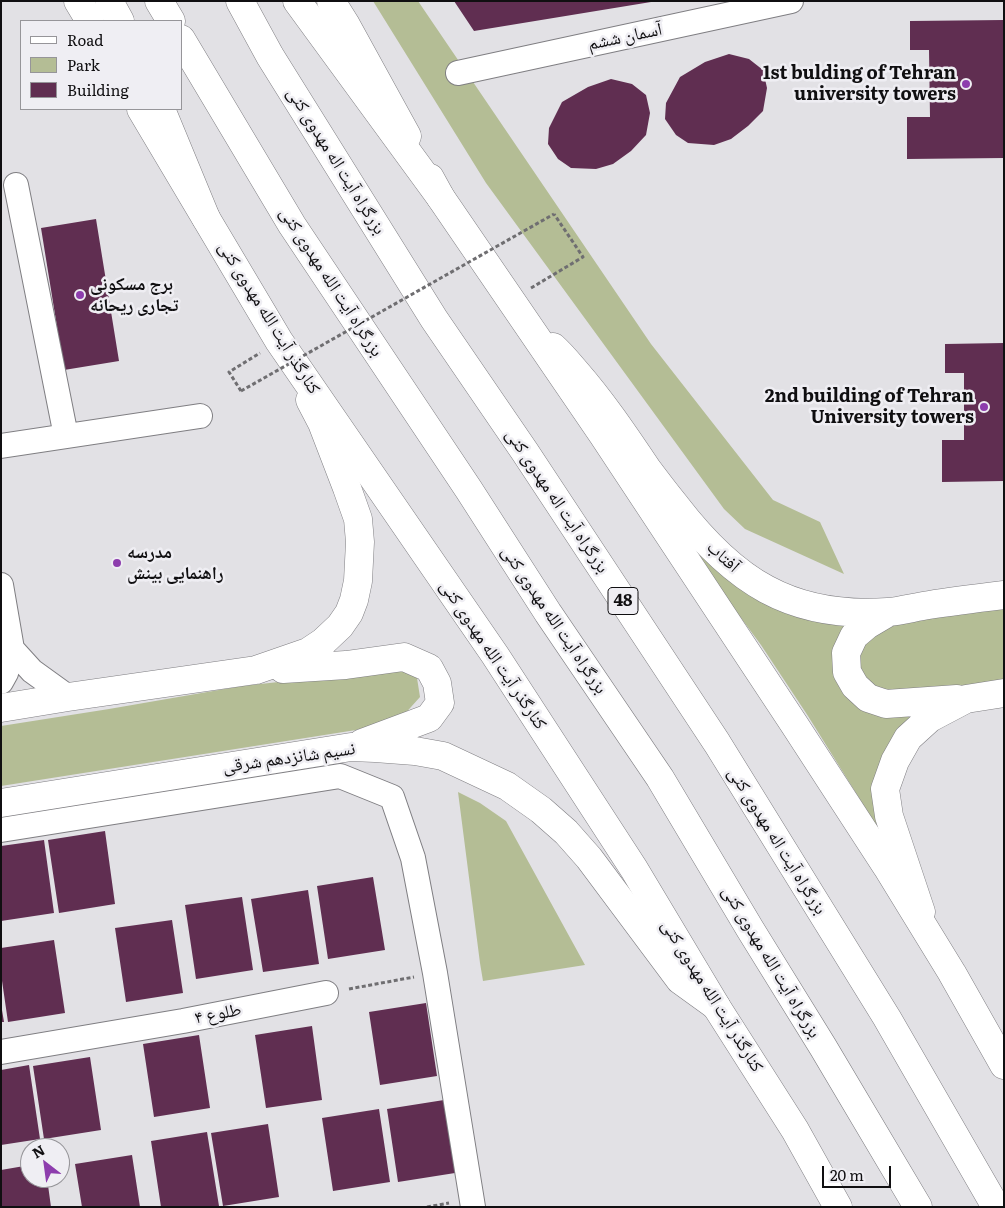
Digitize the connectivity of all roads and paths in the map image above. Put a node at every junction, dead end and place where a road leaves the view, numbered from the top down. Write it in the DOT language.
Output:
graph roads {
  1 [pos="78,1"];
  2 [pos="109,1"];
  3 [pos="159,1"];
  4 [pos="240,1"];
  5 [pos="297,1"];
  6 [pos="331,1"];
  7 [pos="784,2"];
  8 [pos="89,20"];
  9 [pos="119,20"];
  10 [pos="170,20"];
  11 [pos="182,41"];
  12 [pos="458,73"];
  13 [pos="142,110"];
  14 [pos="161,110"];
  15 [pos="16,185"];
  16 [pos="441,198"];
  17 [pos="206,218"];
  18 [pos="511,300"];
  19 [pos="533,330"];
  20 [pos="279,341"];
  21 [pos="200,416"];
  22 [pos="66,436"];
  23 [pos="1,446"];
  24 [pos="1,585"];
  25 [pos="1004,594"];
  26 [pos="889,612"];
  27 [pos="12,649"];
  28 [pos="256,670"];
  29 [pos="1,682"];
  30 [pos="1004,693"];
  31 [pos="68,697"];
  32 [pos="966,699"];
  33 [pos="1,708"];
  34 [pos="351,747"];
  35 [pos="1,803"];
  36 [pos="1,830"];
  37 [pos="930,938"];
  38 [pos="435,973"];
  39 [pos="326,993"];
  40 [pos="716,1006"];
  41 [pos="1,1052"];
  42 [pos="1004,1065"];
  43 [pos="473,1207"];
  44 [pos="838,1207"];
  45 [pos="918,1207"];
  46 [pos="996,1207"];
  1 -- 8 [label="main road"];
  2 -- 9 [label="main road"];
  3 -- 10 [label="main road"];
  4 -- 46 [label="main road, بزرگراه آیت اله مهدوی کنی / 48"];
  5 -- 16 [label="main road"];
  6 -- 16 [label="main road"];
  7 -- 12 [label="street, آسمان ششم"];
  11 -- 45 [label="main road, بزرگراه آیت الله مهدوی کنی"];
  13 -- 17 [label="main road, کنارگذر آیت الله مهدوی کنی"];
  14 -- 17 [label="main road"];
  15 -- 22 [label="street"];
  16 -- 18 [label="main road"];
  17 -- 20 [label="main road, کنارگذر آیت الله مهدوی کنی"];
  18 -- 19 [label="main road"];
  18 -- 20 [label="path, bridge"];
  19 -- 26 [label="main road, آفتاب"];
  19 -- 37 [label="main road"];
  20 -- 28 [label="main road"];
  20 -- 40 [label="main road, کنارگذر آیت الله مهدوی کنی"];
  21 -- 22 [label="street"];
  22 -- 23 [label="street"];
  24 -- 27 [label="street"];
  25 -- 26 [label="main road, آفتاب"];
  26 -- 32 [label="main road"];
  27 -- 29 [label="street"];
  27 -- 31 [label="street"];
  28 -- 31 [label="main road"];
  28 -- 34 [label="main road"];
  30 -- 32 [label="main road"];
  31 -- 33 [label="main road"];
  32 -- 37 [label="main road"];
  34 -- 35 [label="main road, نسیم شانزدهم شرقی"];
  34 -- 40 [label="main road, نسیم شانزدهم شرقی"];
  36 -- 38 [label="street"];
  37 -- 42 [label="main road"];
  38 -- 39 [label="path"];
  38 -- 43 [label="street"];
  39 -- 41 [label="street, طلوع ۴"];
  40 -- 44 [label="main road, کنارگذر آیت الله مهدوی کنی"];
}
